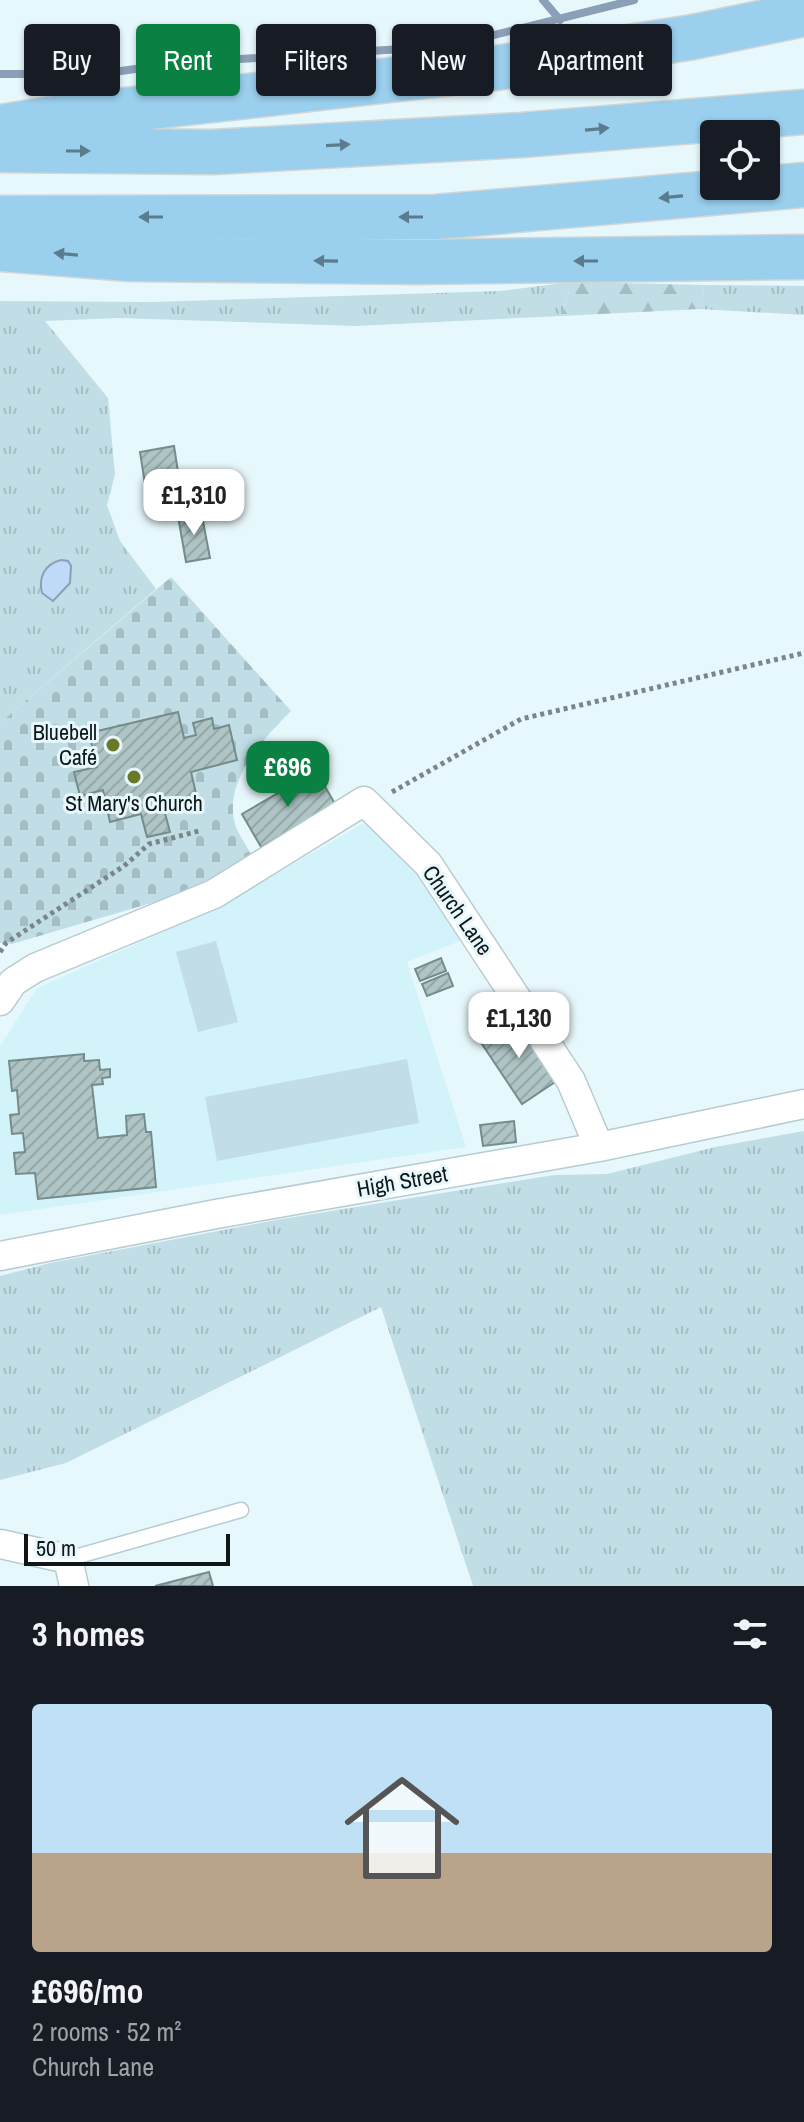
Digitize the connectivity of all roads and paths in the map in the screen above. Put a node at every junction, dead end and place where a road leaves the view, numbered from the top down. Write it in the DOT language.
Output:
graph roads {
  1 [pos="804,14"];
  2 [pos="804,112"];
  3 [pos="0,127"];
  4 [pos="0,150"];
  5 [pos="804,185"];
  6 [pos="0,218"];
  7 [pos="0,249"];
  8 [pos="804,257"];
  9 [pos="804,653"];
  10 [pos="368,805"];
  11 [pos="199,831"];
  12 [pos="0,952"];
  13 [pos="35,968"];
  14 [pos="73,972"];
  15 [pos="0,1001"];
  16 [pos="804,1104"];
  17 [pos="599,1147"];
  18 [pos="0,1256"];
  19 [pos="241,1510"];
  20 [pos="0,1544"];
  21 [pos="71,1572"];
  1 -- 3 [label="highway"];
  4 -- 2 [label="highway, one-way"];
  5 -- 6 [label="highway, one-way"];
  8 -- 7 [label="highway, one-way"];
  9 -- 10 [label="path"];
  10 -- 13 [label="street"];
  10 -- 17 [label="street, Church Lane"];
  11 -- 12 [label="path"];
  13 -- 14 [label="lane"];
  13 -- 15 [label="street"];
  16 -- 17 [label="street, High Street"];
  17 -- 18 [label="street, High Street"];
  19 -- 21 [label="lane"];
  20 -- 21 [label="street"];
}
